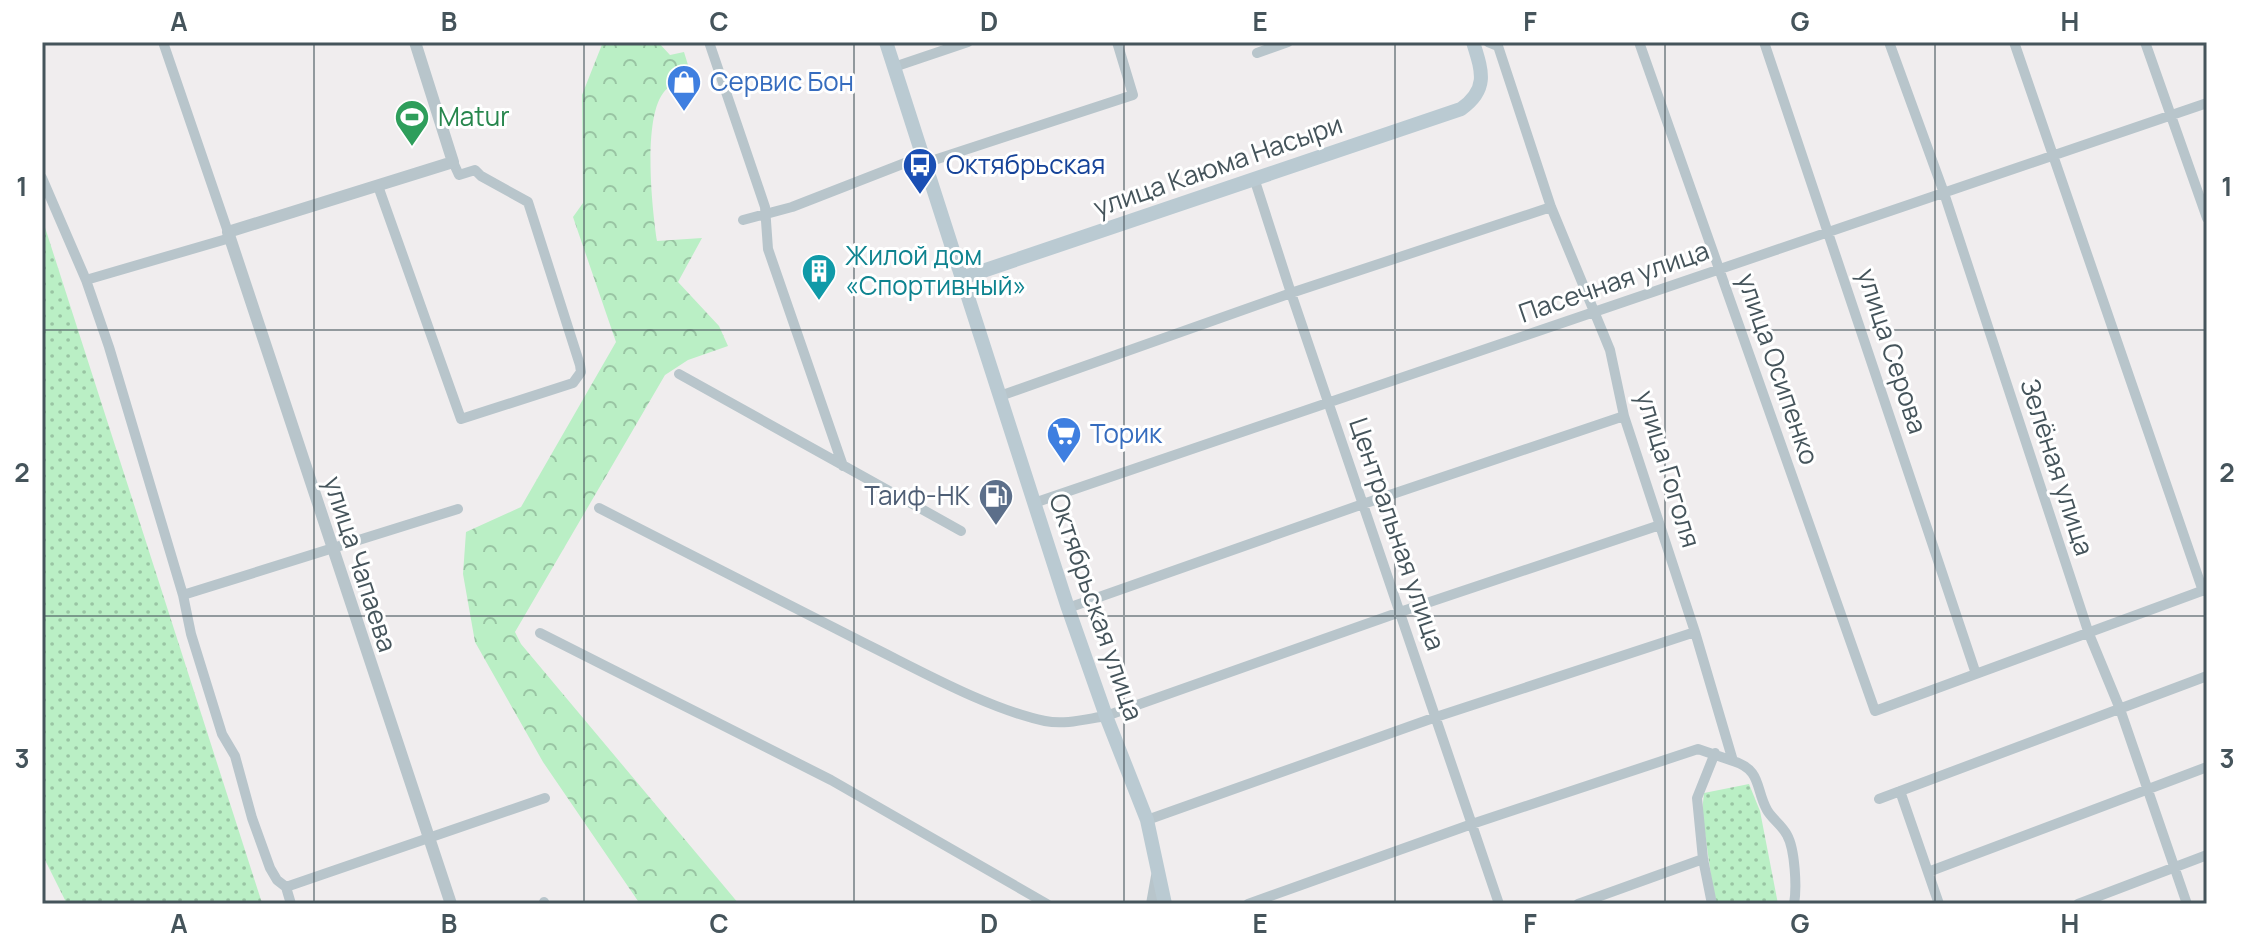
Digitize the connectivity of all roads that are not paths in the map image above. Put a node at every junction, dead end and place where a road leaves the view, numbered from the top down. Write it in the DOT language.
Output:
graph roads {
  1 [pos="163,42"];
  2 [pos="415,42"];
  3 [pos="709,42"];
  4 [pos="886,42"];
  5 [pos="968,42"];
  6 [pos="1117,42"];
  7 [pos="1288,42"];
  8 [pos="1473,42"];
  9 [pos="1488,42"];
  10 [pos="1639,42"];
  11 [pos="1764,42"];
  12 [pos="1889,42"];
  13 [pos="2014,42"];
  14 [pos="2145,42"];
  15 [pos="1257,53"];
  16 [pos="894,67"];
  17 [pos="2207,103"];
  18 [pos="2172,115"];
  19 [pos="2052,156"];
  20 [pos="924,160"];
  21 [pos="453,162"];
  22 [pos="42,178"];
  23 [pos="1254,178"];
  24 [pos="378,186"];
  25 [pos="1944,193"];
  26 [pos="1551,207"];
  27 [pos="766,214"];
  28 [pos="2207,218"];
  29 [pos="743,220"];
  30 [pos="1829,232"];
  31 [pos="229,235"];
  32 [pos="1719,269"];
  33 [pos="962,278"];
  34 [pos="86,280"];
  35 [pos="1291,293"];
  36 [pos="1595,312"];
  37 [pos="679,374"];
  38 [pos="1000,396"];
  39 [pos="1328,403"];
  40 [pos="1624,416"];
  41 [pos="843,466"];
  42 [pos="1034,503"];
  43 [pos="1363,504"];
  44 [pos="599,508"];
  45 [pos="458,509"];
  46 [pos="1660,525"];
  47 [pos="961,531"];
  48 [pos="331,548"];
  49 [pos="2205,590"];
  50 [pos="183,595"];
  51 [pos="1068,608"];
  52 [pos="1400,612"];
  53 [pos="1695,632"];
  54 [pos="540,633"];
  55 [pos="2089,634"];
  56 [pos="1976,674"];
  57 [pos="2207,676"];
  58 [pos="2120,709"];
  59 [pos="1106,716"];
  60 [pos="1436,717"];
  61 [pos="1715,753"];
  62 [pos="1733,761"];
  63 [pos="2207,767"];
  64 [pos="2147,789"];
  65 [pos="1900,791"];
  66 [pos="545,798"];
  67 [pos="1879,799"];
  68 [pos="1147,820"];
  69 [pos="1472,824"];
  70 [pos="428,837"];
  71 [pos="2207,855"];
  72 [pos="1703,859"];
  73 [pos="1158,867"];
  74 [pos="2174,867"];
  75 [pos="1928,872"];
  76 [pos="286,887"];
  77 [pos="291,904"];
  78 [pos="451,904"];
  79 [pos="1047,904"];
  80 [pos="1152,904"];
  81 [pos="1165,904"];
  82 [pos="1248,904"];
  83 [pos="1499,904"];
  84 [pos="1578,904"];
  85 [pos="1712,904"];
  86 [pos="1794,904"];
  87 [pos="1939,904"];
  88 [pos="2078,904"];
  89 [pos="2187,904"];
  1 -- 31 [label="street"];
  2 -- 21 [label="street"];
  3 -- 27 [label="street"];
  4 -- 16 [label="main road, Октябрьская улица"];
  5 -- 16 [label="street"];
  6 -- 20 [label="street"];
  7 -- 15 [label="street"];
  8 -- 23 [label="main road, улица Каюма Насыри"];
  9 -- 26 [label="street, улица Гоголя"];
  10 -- 32 [label="street, улица Осипенко"];
  11 -- 30 [label="street, улица Серова"];
  12 -- 25 [label="street, Зелёная улица"];
  13 -- 19 [label="street"];
  14 -- 18 [label="street"];
  16 -- 20 [label="main road, Октябрьская улица"];
  17 -- 18 [label="street, Пасечная улица"];
  18 -- 19 [label="street, Пасечная улица"];
  18 -- 28 [label="street"];
  19 -- 25 [label="street, Пасечная улица"];
  19 -- 49 [label="street"];
  20 -- 27 [label="street"];
  20 -- 33 [label="main road, Октябрьская улица"];
  21 -- 24 [label="street"];
  21 -- 24 [label="street"];
  22 -- 34 [label="street"];
  23 -- 33 [label="main road, улица Каюма Насыри"];
  23 -- 35 [label="street, Центральная улица"];
  24 -- 31 [label="street"];
  25 -- 30 [label="street, Пасечная улица"];
  25 -- 55 [label="street, Зелёная улица"];
  26 -- 35 [label="street"];
  26 -- 36 [label="street, улица Гоголя"];
  27 -- 29 [label="street"];
  27 -- 41 [label="street"];
  30 -- 32 [label="street, Пасечная улица"];
  30 -- 56 [label="street, улица Серова"];
  31 -- 34 [label="street"];
  31 -- 48 [label="street, улица Чапаева"];
  32 -- 36 [label="street, Пасечная улица"];
  32 -- 56 [label="street, улица Осипенко"];
  33 -- 38 [label="main road, Октябрьская улица"];
  34 -- 50 [label="street"];
  35 -- 38 [label="street"];
  35 -- 39 [label="street, Центральная улица"];
  36 -- 39 [label="street, Пасечная улица"];
  36 -- 40 [label="street, улица Гоголя"];
  37 -- 41 [label="street"];
  38 -- 42 [label="main road, Октябрьская улица"];
  39 -- 42 [label="street, Пасечная улица"];
  39 -- 43 [label="street, Центральная улица"];
  40 -- 43 [label="street"];
  40 -- 46 [label="street, улица Гоголя"];
  41 -- 47 [label="street"];
  42 -- 51 [label="main road, Октябрьская улица"];
  43 -- 51 [label="street"];
  43 -- 52 [label="street, Центральная улица"];
  44 -- 59 [label="street"];
  45 -- 48 [label="street"];
  46 -- 52 [label="street"];
  46 -- 53 [label="street, улица Гоголя"];
  48 -- 50 [label="street"];
  48 -- 70 [label="street, улица Чапаева"];
  49 -- 55 [label="street"];
  50 -- 76 [label="street"];
  51 -- 59 [label="main road, Октябрьская улица"];
  52 -- 59 [label="street"];
  52 -- 60 [label="street, Центральная улица"];
  53 -- 60 [label="street"];
  53 -- 62 [label="street, улица Гоголя"];
  54 -- 79 [label="street"];
  55 -- 56 [label="street"];
  55 -- 58 [label="street, Зелёная улица"];
  57 -- 58 [label="street"];
  58 -- 64 [label="street, Зелёная улица"];
  58 -- 65 [label="street"];
  59 -- 68 [label="main road, Октябрьская улица"];
  60 -- 68 [label="street"];
  60 -- 69 [label="street, Центральная улица"];
  61 -- 62 [label="street"];
  61 -- 69 [label="street"];
  61 -- 72 [label="street"];
  62 -- 86 [label="street, улица Гоголя"];
  63 -- 64 [label="street"];
  64 -- 74 [label="street, Зелёная улица"];
  64 -- 75 [label="street"];
  65 -- 67 [label="street"];
  65 -- 75 [label="street"];
  66 -- 70 [label="street"];
  68 -- 73 [label="main road, Октябрьская улица"];
  69 -- 82 [label="street"];
  69 -- 83 [label="street, Центральная улица"];
  70 -- 76 [label="street"];
  70 -- 78 [label="street, улица Чапаева"];
  71 -- 74 [label="street"];
  72 -- 84 [label="street"];
  72 -- 85 [label="street"];
  73 -- 80 [label="street, Октябрьская улица"];
  73 -- 81 [label="main road, Октябрьская улица"];
  74 -- 88 [label="street"];
  74 -- 89 [label="street, Зелёная улица"];
  75 -- 87 [label="street"];
  76 -- 77 [label="street"];
}
